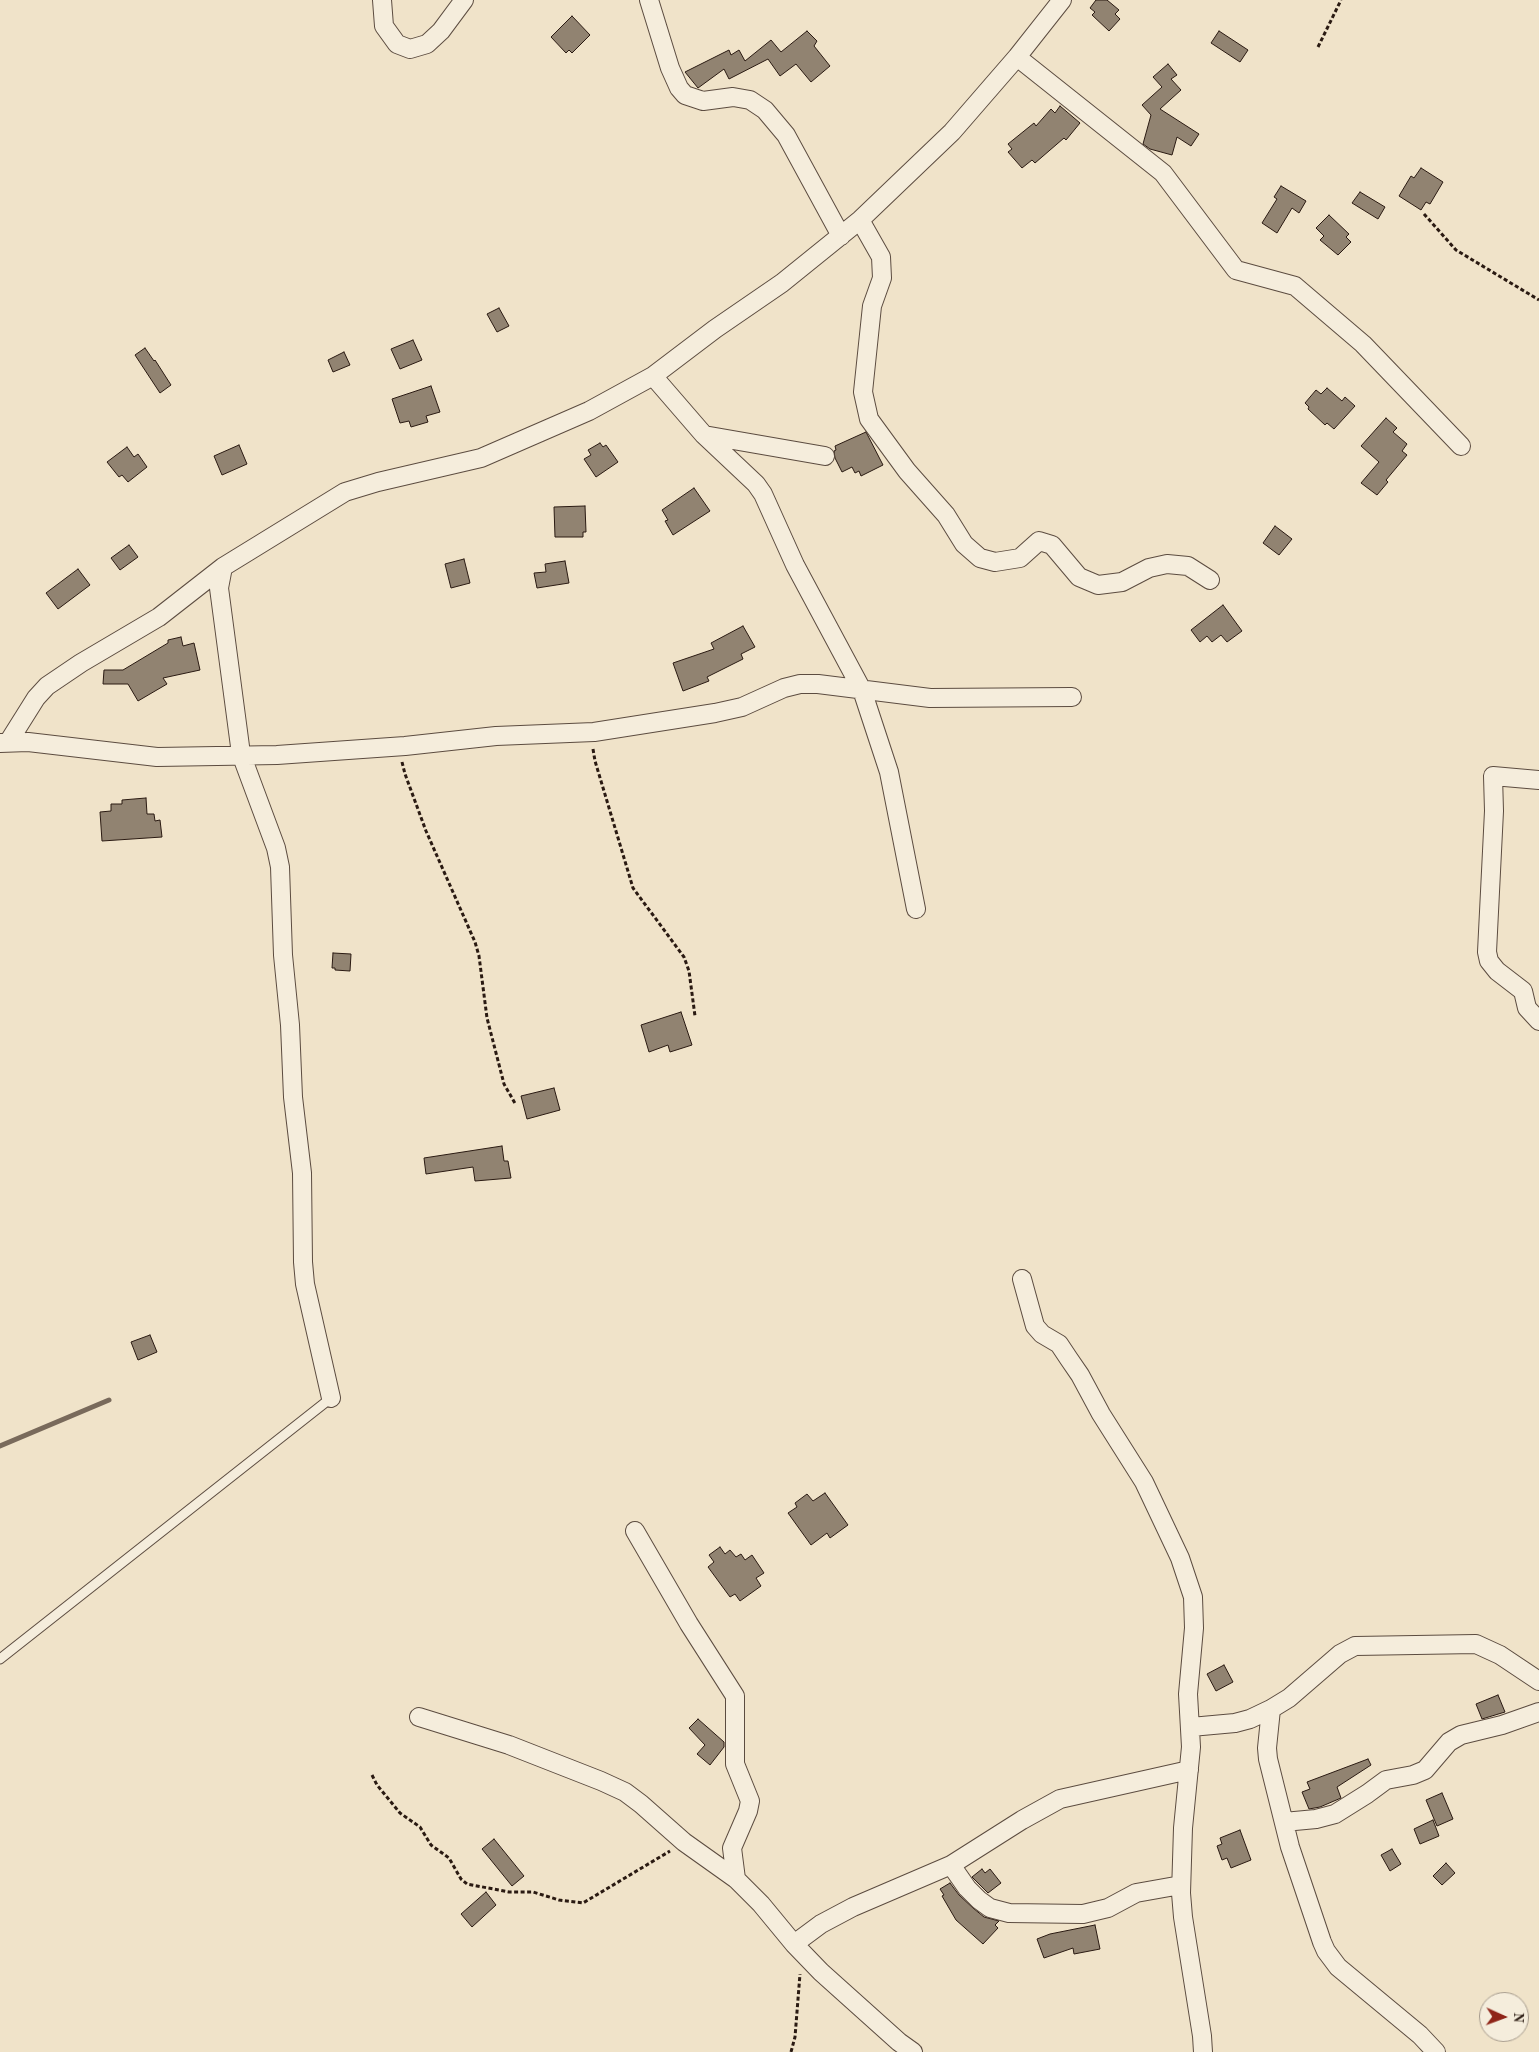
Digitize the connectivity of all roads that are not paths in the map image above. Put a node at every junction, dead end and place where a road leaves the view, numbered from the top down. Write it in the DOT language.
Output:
graph roads {
  1 [pos="382,0"];
  2 [pos="464,0"];
  3 [pos="649,0"];
  4 [pos="1062,0"];
  5 [pos="1017,57"];
  6 [pos="860,220"];
  7 [pos="841,236"];
  8 [pos="653,376"];
  9 [pos="704,435"];
  10 [pos="1461,446"];
  11 [pos="825,456"];
  12 [pos="222,567"];
  13 [pos="1210,580"];
  14 [pos="862,690"];
  15 [pos="1072,696"];
  16 [pos="4,742"];
  17 [pos="241,754"];
  18 [pos="1539,780"];
  19 [pos="916,909"];
  20 [pos="1539,1021"];
  21 [pos="1022,1279"];
  22 [pos="331,1398"];
  23 [pos="635,1531"];
  24 [pos="0,1660"];
  25 [pos="1539,1681"];
  26 [pos="1271,1709"];
  27 [pos="1539,1712"];
  28 [pos="419,1717"];
  29 [pos="1191,1727"];
  30 [pos="1190,1770"];
  31 [pos="1284,1822"];
  32 [pos="951,1865"];
  33 [pos="736,1879"];
  34 [pos="1181,1885"];
  35 [pos="798,1949"];
  36 [pos="913,2052"];
  37 [pos="1203,2052"];
  38 [pos="1436,2052"];
  1 -- 2 [label="street"];
  3 -- 7 [label="street"];
  4 -- 5 [label="street"];
  5 -- 6 [label="street"];
  5 -- 10 [label="street"];
  6 -- 7 [label="street"];
  6 -- 13 [label="street"];
  7 -- 8 [label="street"];
  8 -- 9 [label="street"];
  8 -- 12 [label="street"];
  9 -- 11 [label="street"];
  9 -- 14 [label="street"];
  12 -- 16 [label="street"];
  12 -- 17 [label="street"];
  14 -- 15 [label="street"];
  14 -- 17 [label="street"];
  14 -- 19 [label="street"];
  16 -- 17 [label="street"];
  17 -- 22 [label="street"];
  18 -- 20 [label="street"];
  21 -- 29 [label="street"];
  22 -- 24 [label="lane"];
  23 -- 33 [label="street"];
  25 -- 26 [label="street"];
  26 -- 29 [label="street"];
  26 -- 31 [label="street"];
  27 -- 31 [label="street"];
  28 -- 33 [label="street"];
  29 -- 30 [label="street"];
  30 -- 32 [label="street"];
  30 -- 34 [label="street"];
  31 -- 38 [label="street"];
  32 -- 34 [label="street"];
  32 -- 35 [label="street"];
  33 -- 35 [label="street"];
  34 -- 37 [label="street"];
  35 -- 36 [label="street"];
}
